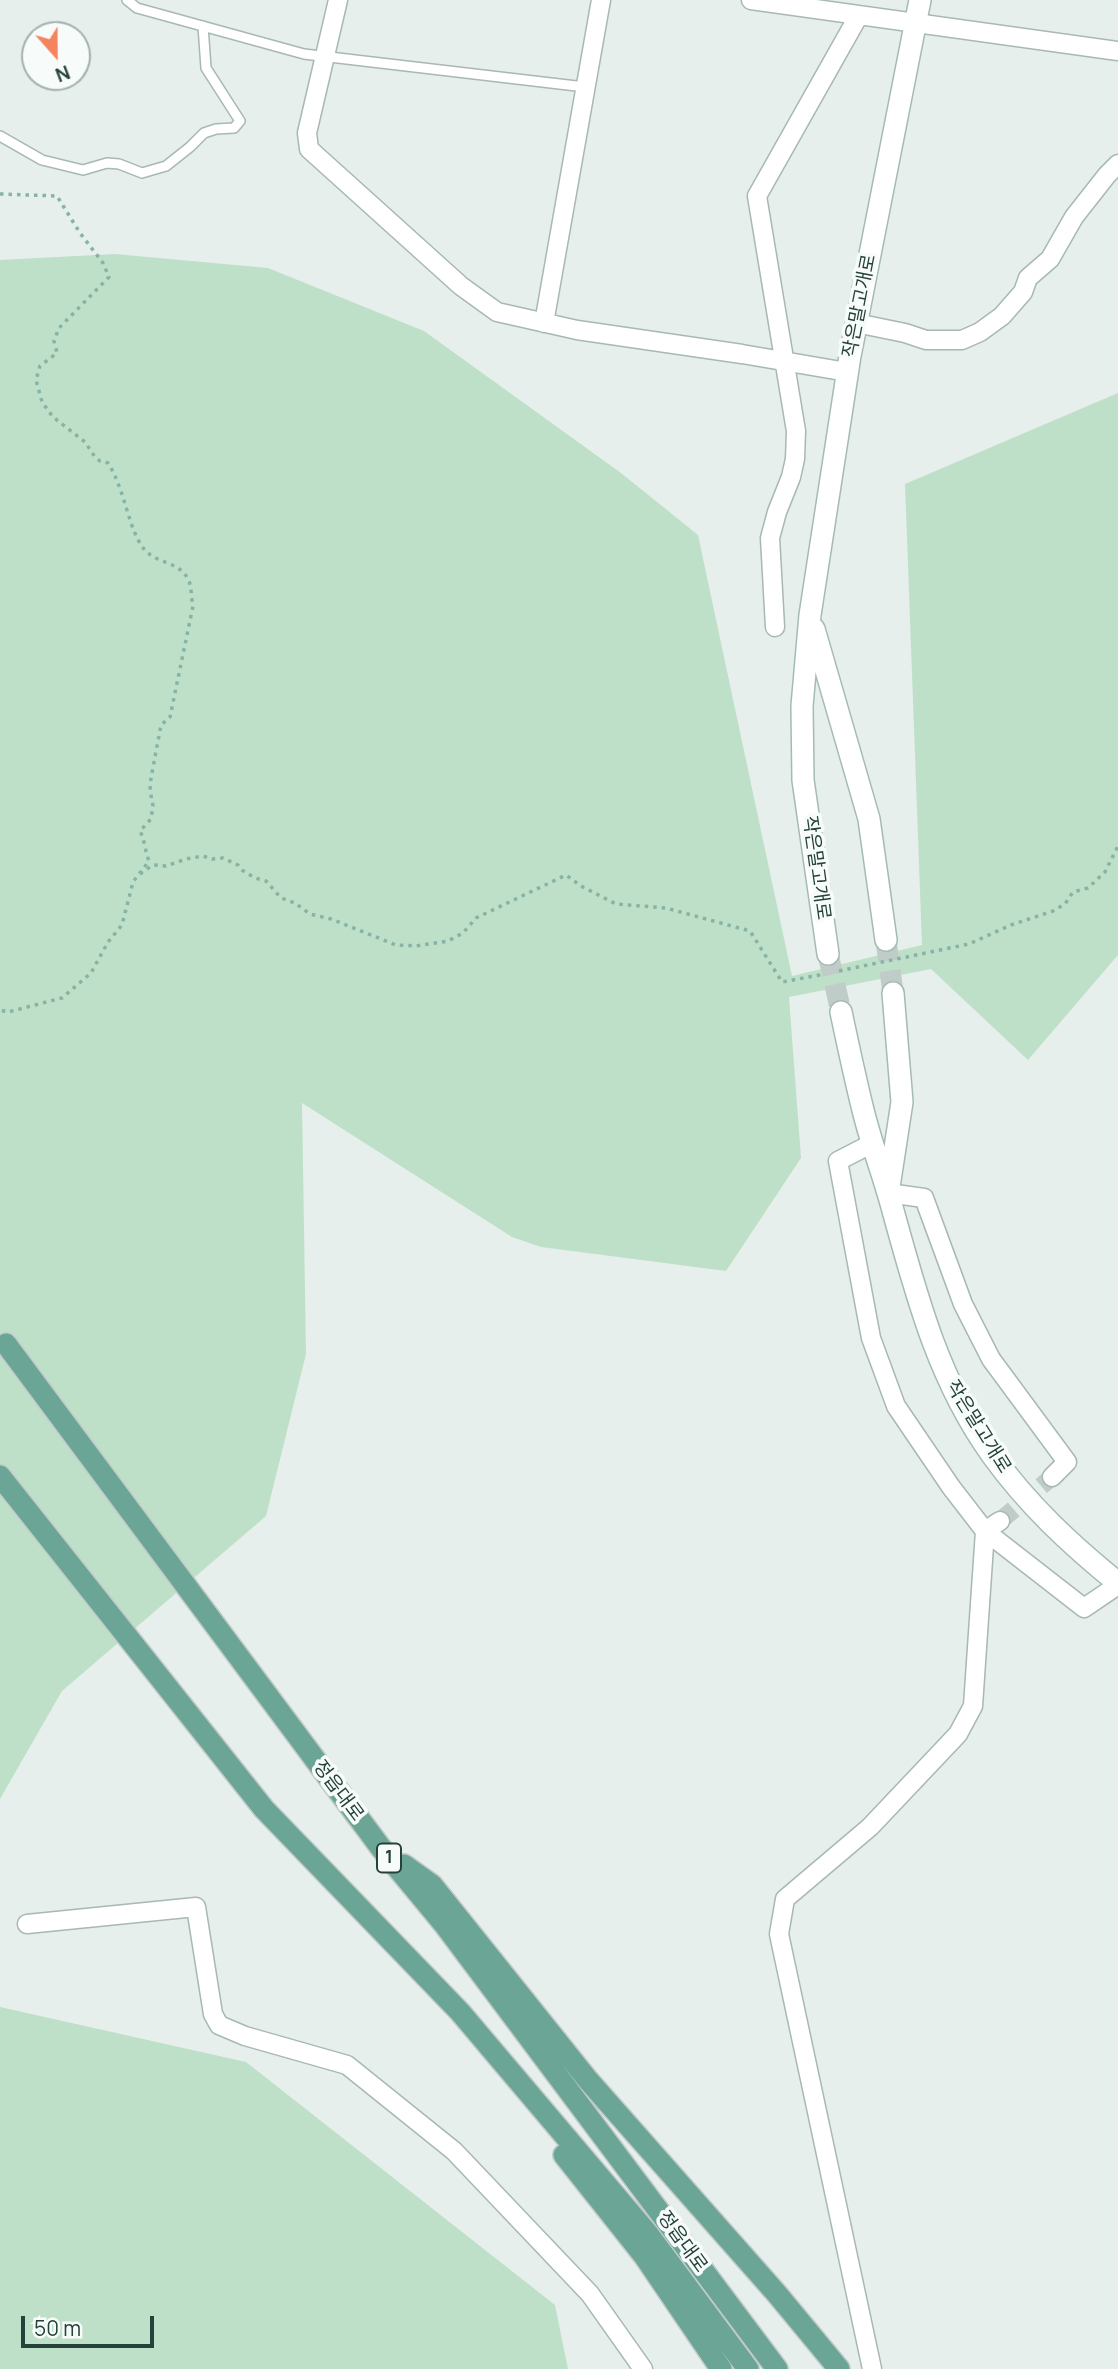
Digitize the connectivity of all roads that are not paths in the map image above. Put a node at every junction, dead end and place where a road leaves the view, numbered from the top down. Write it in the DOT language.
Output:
graph roads {
  1 [pos="127,0"];
  2 [pos="338,0"];
  3 [pos="601,0"];
  4 [pos="751,0"];
  5 [pos="920,0"];
  6 [pos="859,15"];
  7 [pos="916,23"];
  8 [pos="203,26"];
  9 [pos="1118,51"];
  10 [pos="325,56"];
  11 [pos="585,87"];
  12 [pos="0,136"];
  13 [pos="1118,164"];
  14 [pos="544,323"];
  15 [pos="856,323"];
  16 [pos="783,360"];
  17 [pos="847,372"];
  18 [pos="810,615"];
  19 [pos="775,627"];
  20 [pos="886,940"];
  21 [pos="828,954"];
  22 [pos="893,993"];
  23 [pos="841,1012"];
  24 [pos="873,1143"];
  25 [pos="888,1193"];
  26 [pos="6,1344"];
  27 [pos="0,1476"];
  28 [pos="1052,1477"];
  29 [pos="992,1526"];
  30 [pos="1118,1584"];
  31 [pos="381,1848"];
  32 [pos="27,1924"];
  33 [pos="460,2012"];
  34 [pos="643,2369"];
  35 [pos="722,2369"];
  36 [pos="748,2369"];
  37 [pos="777,2369"];
  38 [pos="839,2369"];
  39 [pos="872,2369"];
  1 -- 8 [label="lane"];
  2 -- 10 [label="street"];
  3 -- 11 [label="street"];
  4 -- 6 [label="street"];
  5 -- 7 [label="street, 작은말고개로"];
  6 -- 7 [label="street"];
  6 -- 16 [label="street"];
  7 -- 9 [label="street"];
  7 -- 15 [label="street, 작은말고개로"];
  8 -- 10 [label="lane"];
  8 -- 12 [label="lane"];
  10 -- 11 [label="lane"];
  10 -- 14 [label="street"];
  11 -- 14 [label="street"];
  13 -- 15 [label="street"];
  14 -- 16 [label="street"];
  15 -- 17 [label="street, 작은말고개로"];
  16 -- 17 [label="street"];
  16 -- 19 [label="street"];
  17 -- 18 [label="street, 작은말고개로"];
  18 -- 20 [label="street, 작은말고개로"];
  18 -- 21 [label="street, 작은말고개로"];
  22 -- 25 [label="street, 작은말고개로"];
  23 -- 24 [label="street, 작은말고개로"];
  24 -- 25 [label="street, 작은말고개로"];
  24 -- 29 [label="street"];
  25 -- 28 [label="street"];
  25 -- 30 [label="street, 작은말고개로"];
  26 -- 31 [label="main road, 정읍대로 / 1"];
  27 -- 33 [label="main road, 정읍대로"];
  29 -- 30 [label="street"];
  29 -- 39 [label="street"];
  31 -- 37 [label="main road, 정읍대로 / 1"];
  31 -- 38 [label="main road"];
  32 -- 34 [label="street"];
  33 -- 35 [label="main road"];
  33 -- 36 [label="main road, 정읍대로"];
}
